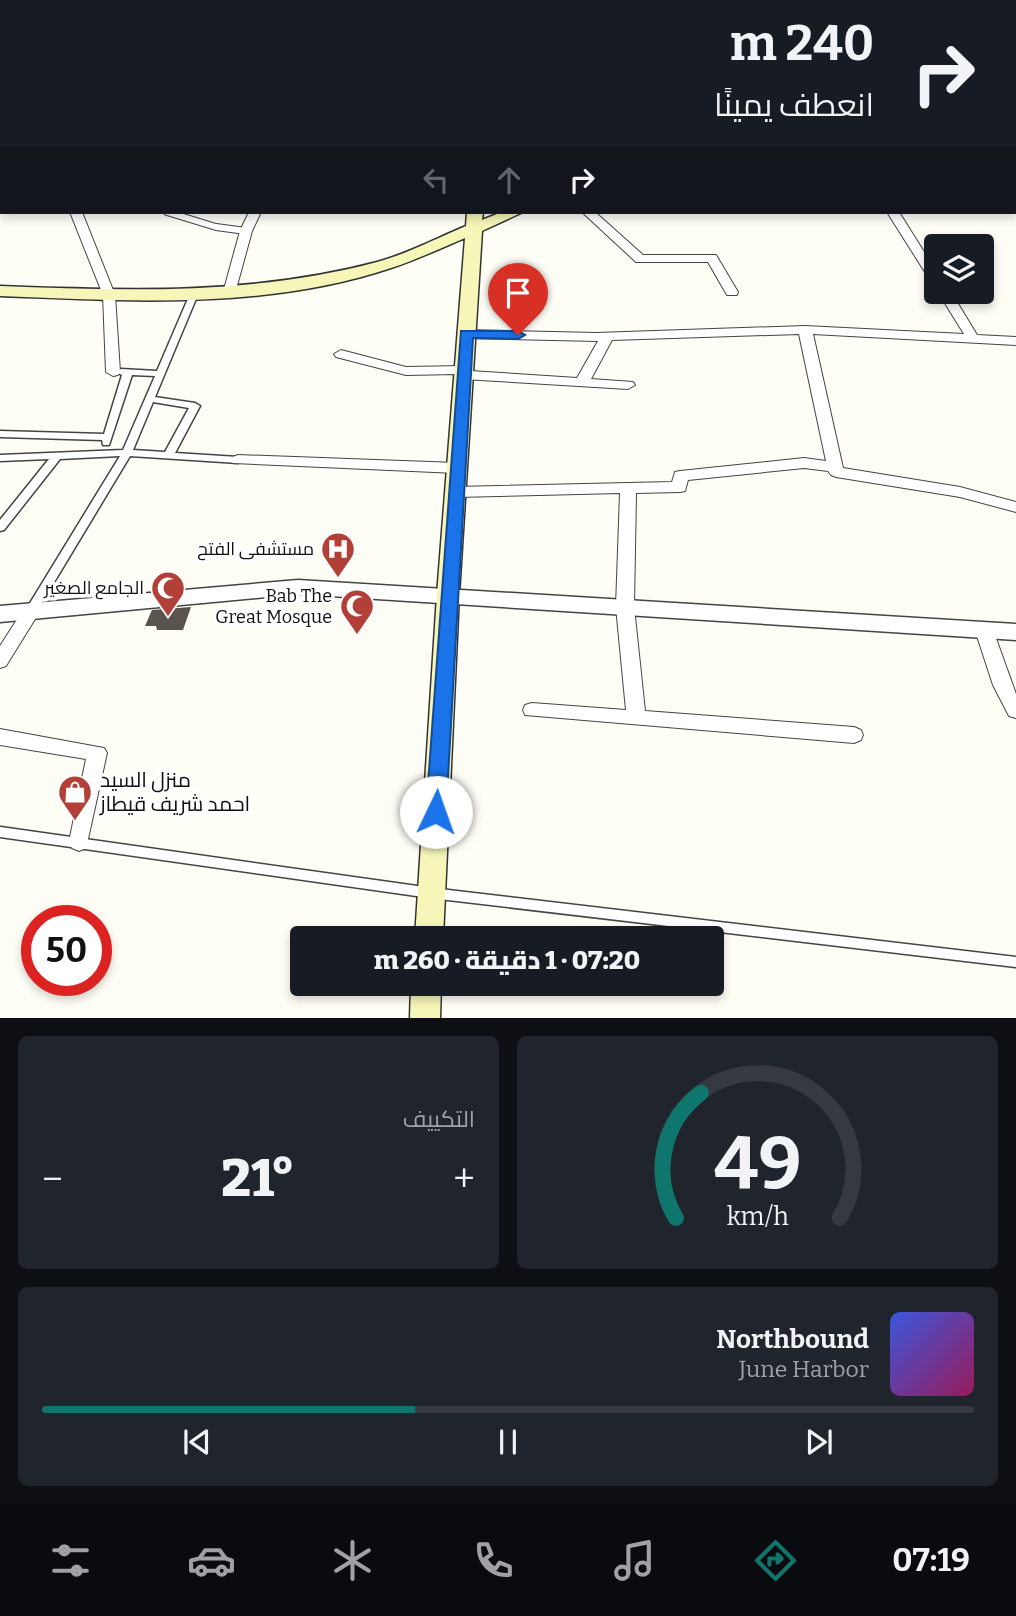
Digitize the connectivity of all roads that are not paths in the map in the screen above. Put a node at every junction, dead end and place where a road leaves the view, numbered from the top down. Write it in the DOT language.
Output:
graph roads {
  1 [pos="77,214"];
  2 [pos="175,214"];
  3 [pos="253,214"];
  4 [pos="503,214"];
  5 [pos="590,214"];
  6 [pos="894,214"];
  7 [pos="474,219"];
  8 [pos="246,231"];
  9 [pos="924,261"];
  10 [pos="0,291"];
  11 [pos="732,292"];
  12 [pos="229,293"];
  13 [pos="194,294"];
  14 [pos="109,295"];
  15 [pos="951,304"];
  16 [pos="805,330"];
  17 [pos="466,334"];
  18 [pos="607,337"];
  19 [pos="973,339"];
  20 [pos="1016,341"];
  21 [pos="341,354"];
  22 [pos="113,372"];
  23 [pos="128,372"];
  24 [pos="464,372"];
  25 [pos="161,374"];
  26 [pos="582,382"];
  27 [pos="628,385"];
  28 [pos="150,399"];
  29 [pos="0,434"];
  30 [pos="108,437"];
  31 [pos="103,453"];
  32 [pos="127,453"];
  33 [pos="58,455"];
  34 [pos="168,456"];
  35 [pos="0,458"];
  36 [pos="238,460"];
  37 [pos="835,467"];
  38 [pos="457,468"];
  39 [pos="628,488"];
  40 [pos="455,492"];
  41 [pos="1016,507"];
  42 [pos="0,527"];
  43 [pos="448,595"];
  44 [pos="625,607"];
  45 [pos="31,611"];
  46 [pos="0,614"];
  47 [pos="984,630"];
  48 [pos="1016,632"];
  49 [pos="0,661"];
  50 [pos="532,710"];
  51 [pos="1016,711"];
  52 [pos="636,718"];
  53 [pos="854,735"];
  54 [pos="0,737"];
  55 [pos="0,832"];
  56 [pos="79,842"];
  57 [pos="432,893"];
  58 [pos="430,926"];
  59 [pos="1016,961"];
  60 [pos="426,996"];
  61 [pos="425,1017"];
  1 -- 14 [label="street"];
  2 -- 8 [label="lane"];
  3 -- 8 [label="street"];
  4 -- 7 [label="main road"];
  5 -- 11 [label="street"];
  6 -- 9 [label="street"];
  7 -- 12 [label="main road"];
  7 -- 17 [label="main road"];
  8 -- 12 [label="street"];
  10 -- 14 [label="main road"];
  12 -- 13 [label="main road"];
  13 -- 14 [label="main road"];
  13 -- 25 [label="street"];
  14 -- 22 [label="street"];
  15 -- 19 [label="street"];
  16 -- 18 [label="street"];
  16 -- 19 [label="street"];
  16 -- 37 [label="street"];
  17 -- 18 [label="street"];
  17 -- 24 [label="main road"];
  18 -- 26 [label="street"];
  19 -- 20 [label="street"];
  21 -- 24 [label="street"];
  22 -- 23 [label="street"];
  23 -- 25 [label="street"];
  23 -- 30 [label="street"];
  24 -- 26 [label="street"];
  24 -- 38 [label="main road"];
  25 -- 28 [label="street"];
  26 -- 27 [label="street"];
  28 -- 32 [label="street"];
  28 -- 34 [label="street"];
  29 -- 30 [label="street"];
  30 -- 31 [label="street"];
  31 -- 32 [label="street"];
  31 -- 33 [label="street"];
  32 -- 34 [label="street"];
  32 -- 45 [label="street"];
  33 -- 35 [label="street"];
  33 -- 42 [label="street"];
  34 -- 36 [label="street"];
  36 -- 38 [label="street"];
  37 -- 39 [label="street"];
  37 -- 41 [label="street"];
  38 -- 40 [label="main road"];
  39 -- 40 [label="street"];
  39 -- 44 [label="street"];
  40 -- 43 [label="main road"];
  43 -- 44 [label="street"];
  43 -- 45 [label="street"];
  43 -- 57 [label="main road"];
  44 -- 47 [label="street"];
  44 -- 52 [label="street"];
  45 -- 46 [label="street"];
  45 -- 49 [label="street"];
  47 -- 48 [label="street"];
  47 -- 51 [label="street"];
  50 -- 52 [label="street"];
  52 -- 53 [label="street"];
  54 -- 56 [label="street"];
  55 -- 56 [label="lane"];
  56 -- 57 [label="lane"];
  57 -- 58 [label="main road"];
  57 -- 59 [label="lane"];
  60 -- 61 [label="main road"];
}
